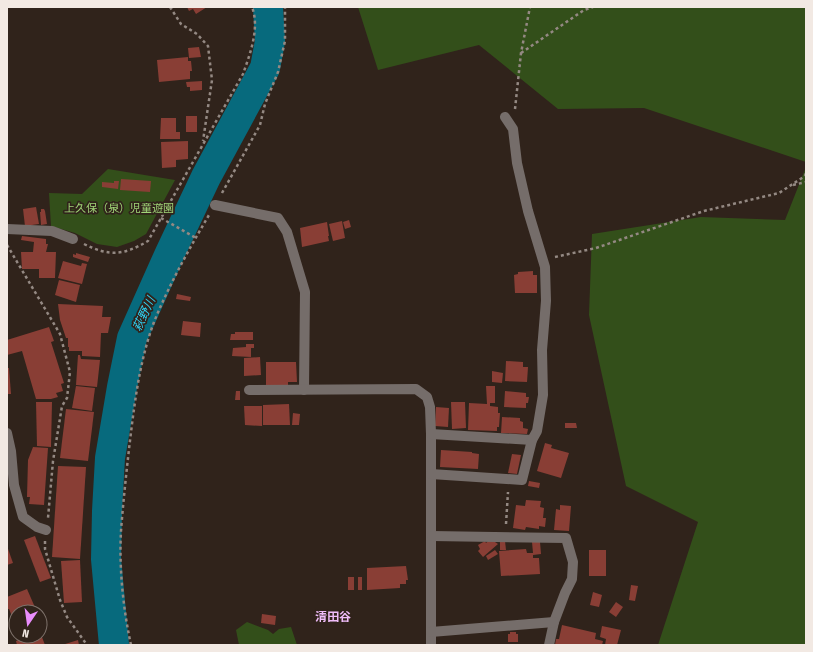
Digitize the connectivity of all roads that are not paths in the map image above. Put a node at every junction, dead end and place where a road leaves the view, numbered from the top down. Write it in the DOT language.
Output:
graph roads {
  1 [pos="505,117"];
  2 [pos="216,205"];
  3 [pos="7,229"];
  4 [pos="73,239"];
  5 [pos="249,390"];
  6 [pos="304,390"];
  7 [pos="7,433"];
  8 [pos="431,434"];
  9 [pos="532,440"];
  10 [pos="431,474"];
  11 [pos="46,530"];
  12 [pos="432,536"];
  13 [pos="554,622"];
  14 [pos="431,632"];
  15 [pos="431,645"];
  16 [pos="549,645"];
  1 -- 9 [label="street"];
  2 -- 6 [label="street"];
  3 -- 4 [label="street"];
  5 -- 6 [label="street"];
  6 -- 8 [label="street"];
  7 -- 11 [label="street"];
  8 -- 9 [label="street"];
  8 -- 10 [label="street"];
  9 -- 10 [label="street"];
  10 -- 12 [label="street"];
  12 -- 13 [label="street"];
  12 -- 14 [label="street"];
  13 -- 14 [label="street"];
  13 -- 16 [label="street"];
  14 -- 15 [label="street"];
}
